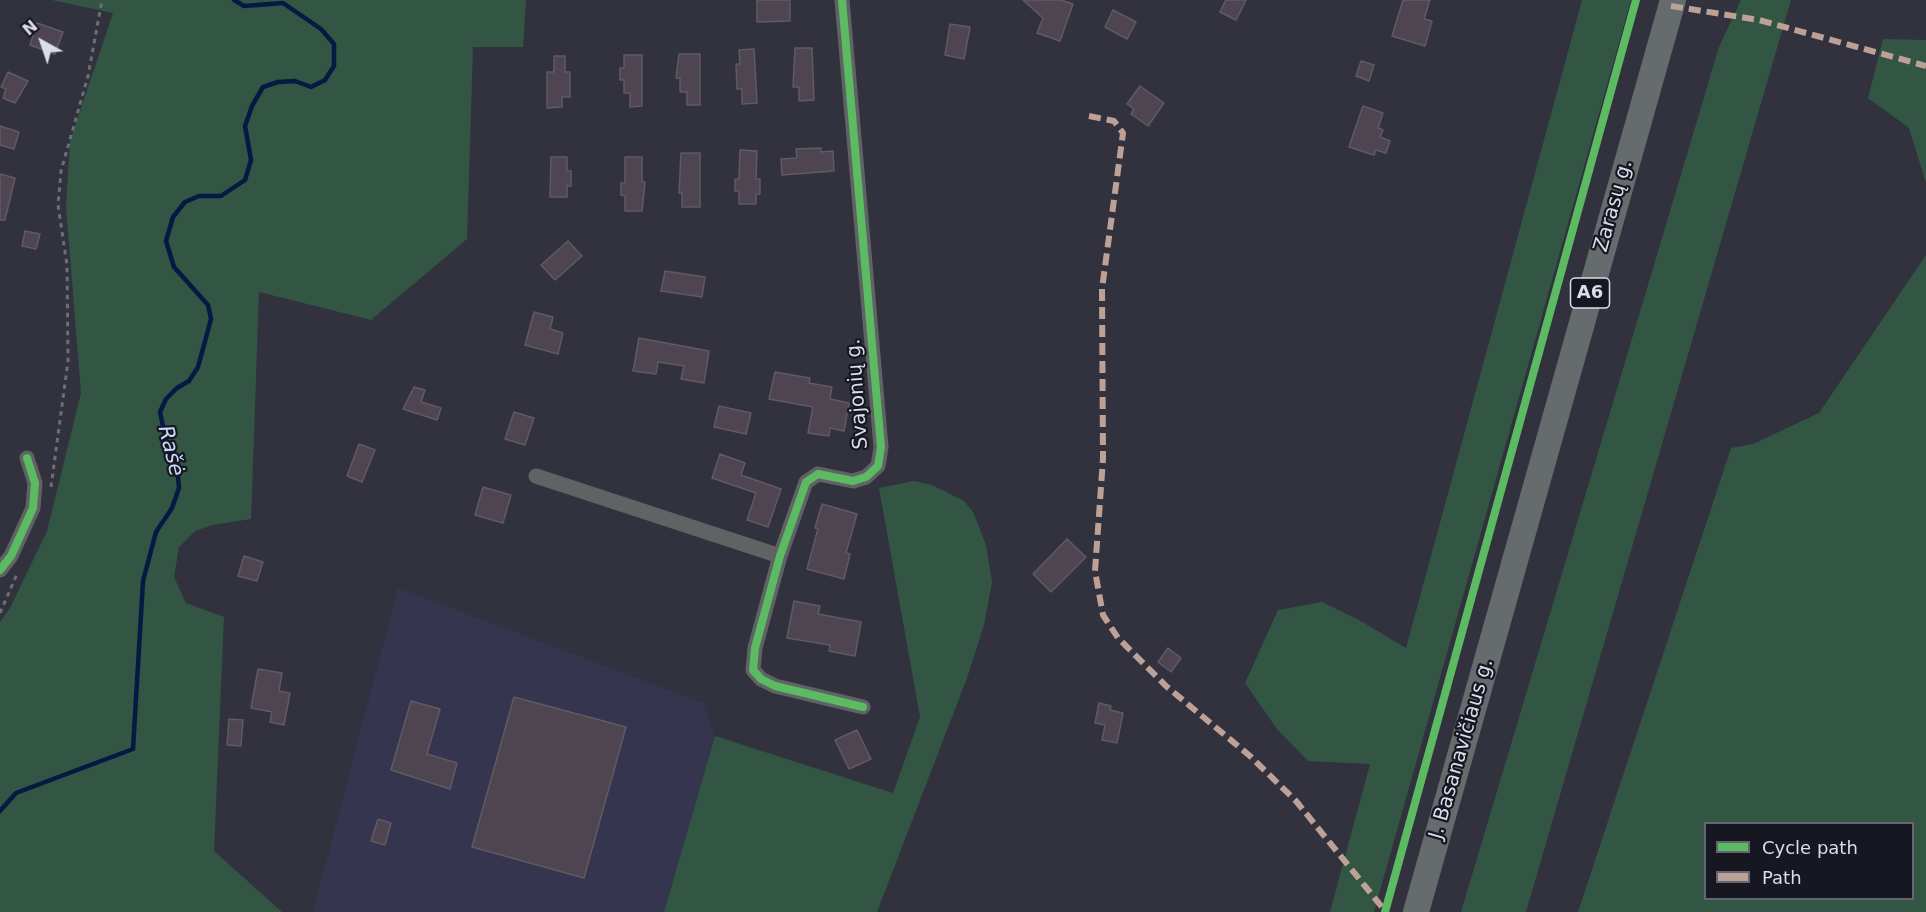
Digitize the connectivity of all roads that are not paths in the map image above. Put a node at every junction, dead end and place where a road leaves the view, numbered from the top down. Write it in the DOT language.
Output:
graph roads {
  1 [pos="842,0"];
  2 [pos="1673,0"];
  3 [pos="27,458"];
  4 [pos="536,476"];
  5 [pos="780,556"];
  6 [pos="0,570"];
  7 [pos="1509,586"];
  8 [pos="863,706"];
  9 [pos="1416,912"];
  1 -- 5 [label="street, Svajonių g."];
  2 -- 7 [label="highway, Zarasų g. / A6"];
  3 -- 6 [label="street"];
  4 -- 5 [label="street"];
  5 -- 8 [label="street, Svajonių g."];
  7 -- 9 [label="highway, J. Basanavičiaus g. / A6"];
}
